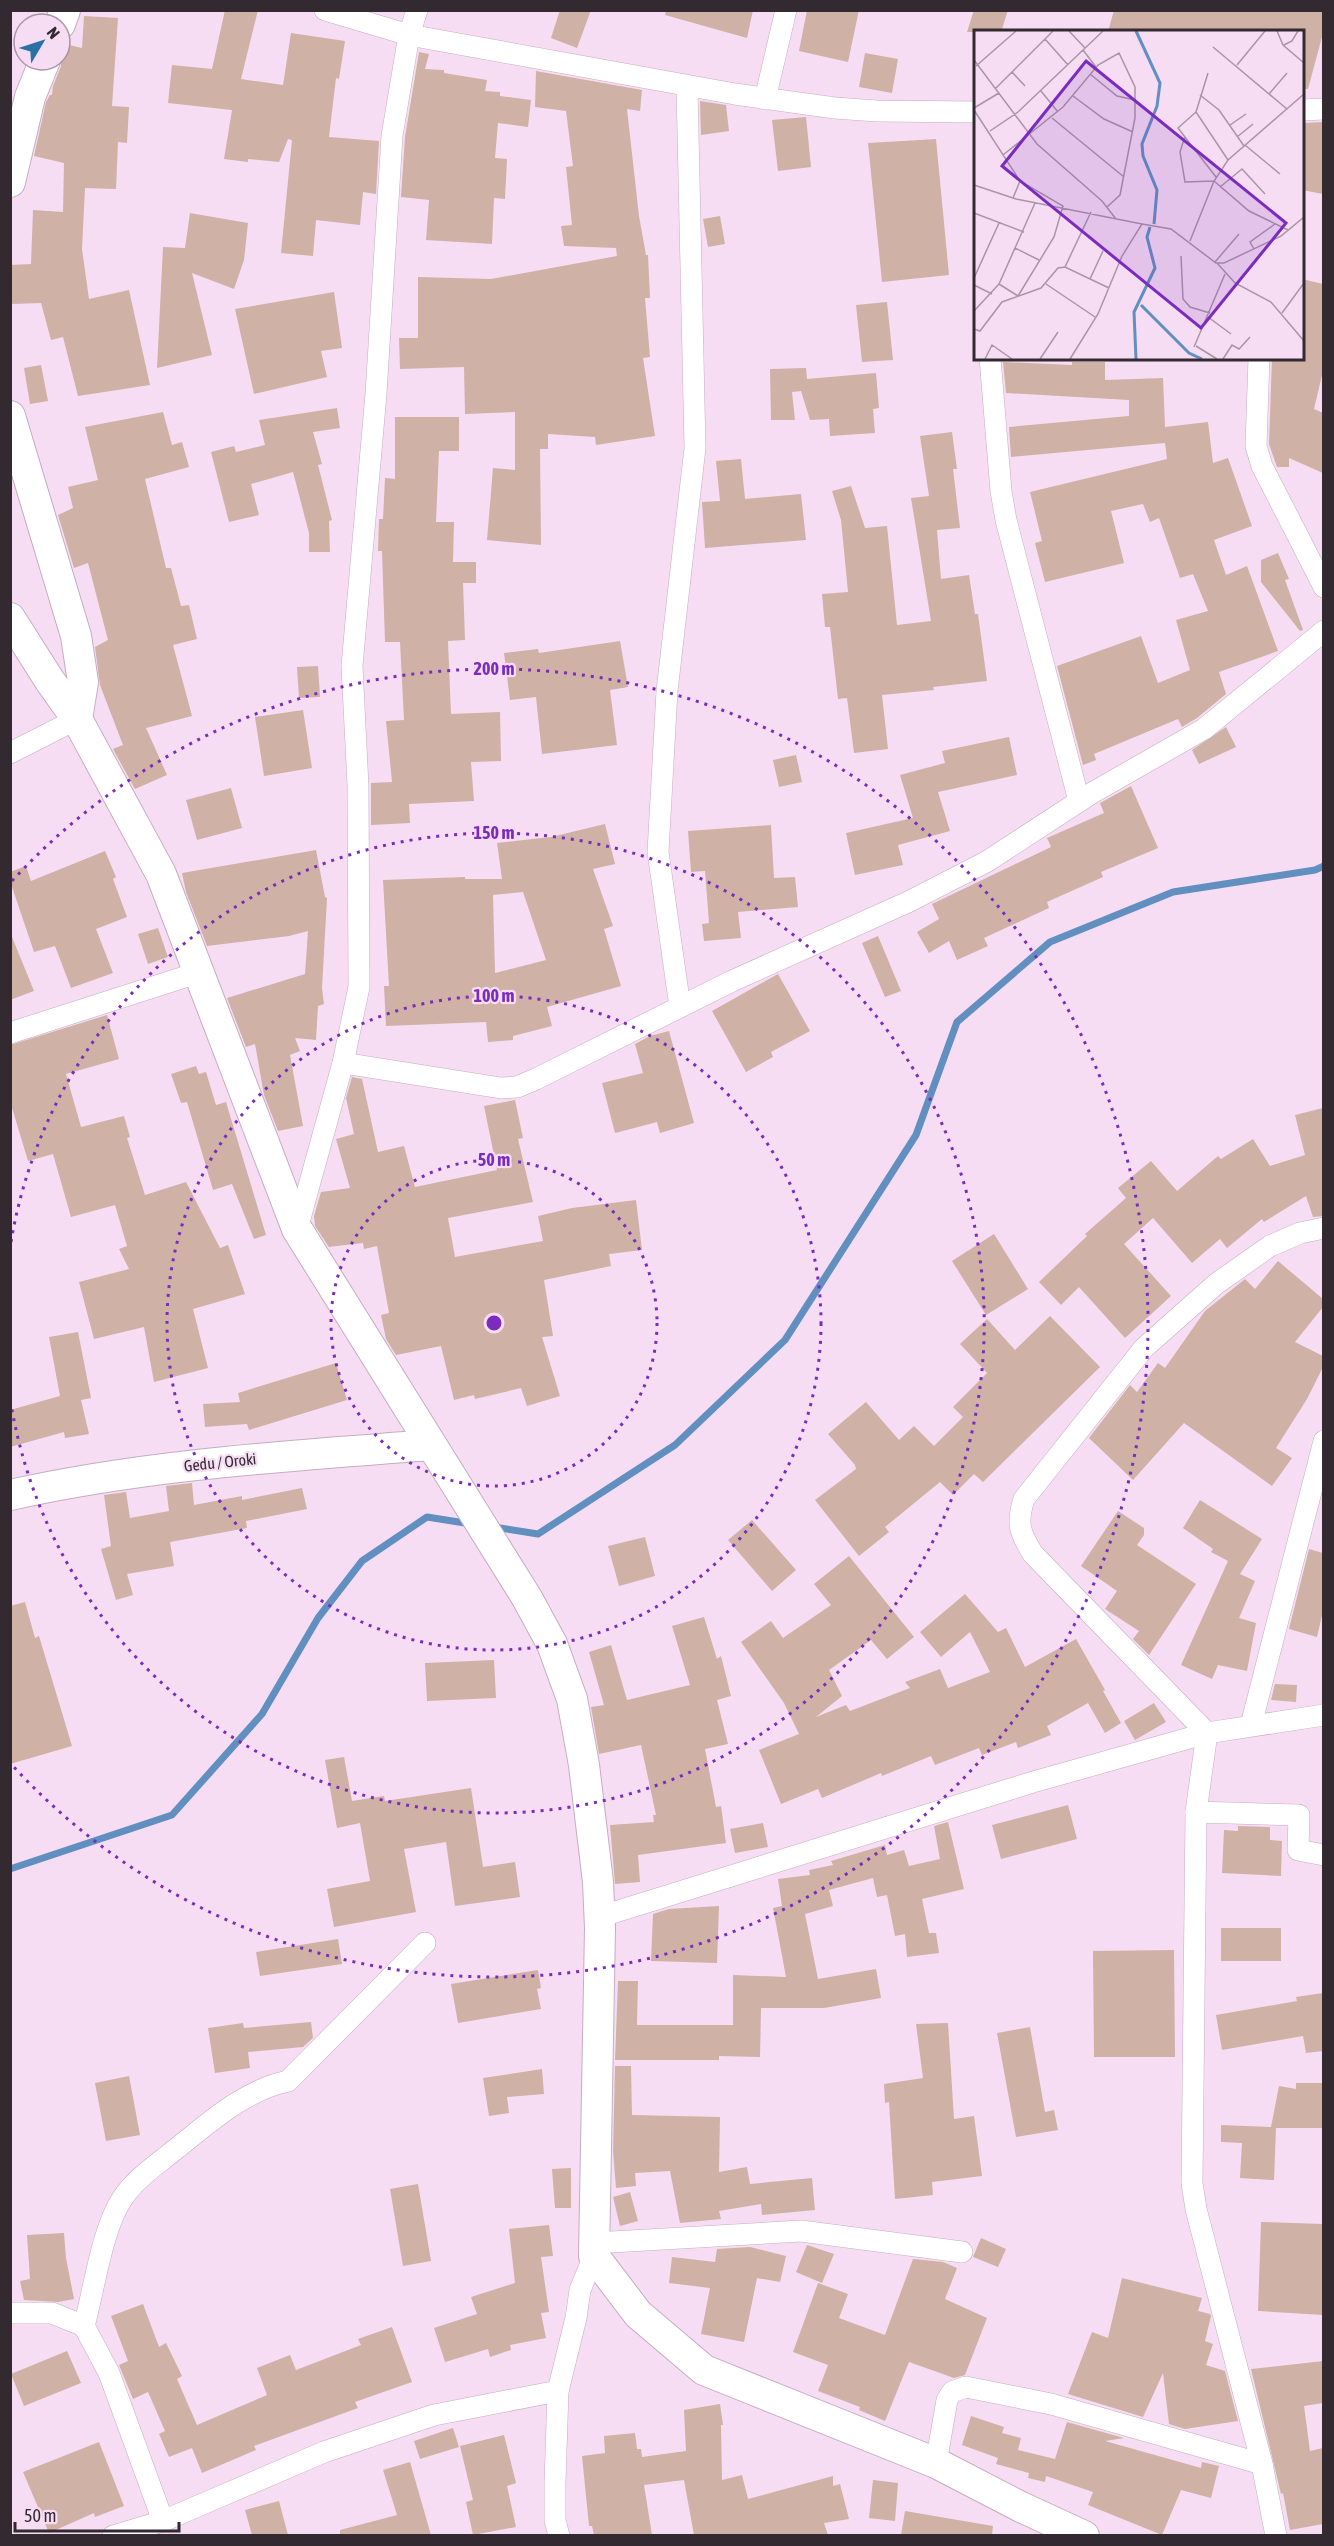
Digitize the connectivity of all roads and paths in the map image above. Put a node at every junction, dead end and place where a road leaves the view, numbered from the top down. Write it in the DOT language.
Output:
graph roads {
  1 [pos="325,10"];
  2 [pos="417,10"];
  3 [pos="786,10"];
  4 [pos="410,35"];
  5 [pos="40,72"];
  6 [pos="687,87"];
  7 [pos="765,99"];
  8 [pos="1304,110"];
  9 [pos="1323,110"];
  10 [pos="974,111"];
  11 [pos="10,182"];
  12 [pos="990,360"];
  13 [pos="1259,360"];
  14 [pos="10,416"];
  15 [pos="1323,587"];
  16 [pos="10,618"];
  17 [pos="1323,632"];
  18 [pos="77,719"];
  19 [pos="10,753"];
  20 [pos="1079,801"];
  21 [pos="197,973"];
  22 [pos="680,1007"];
  23 [pos="10,1033"];
  24 [pos="343,1063"];
  25 [pos="1323,1228"];
  26 [pos="297,1229"];
  27 [pos="1323,1441"];
  28 [pos="431,1445"];
  29 [pos="10,1495"];
  30 [pos="1323,1715"];
  31 [pos="1251,1725"];
  32 [pos="1207,1733"];
  33 [pos="1196,1812"];
  34 [pos="1323,1855"];
  35 [pos="599,1917"];
  36 [pos="425,1943"];
  37 [pos="594,2250"];
  38 [pos="962,2252"];
  39 [pos="10,2313"];
  40 [pos="84,2326"];
  41 [pos="558,2391"];
  42 [pos="936,2463"];
  43 [pos="1262,2464"];
  44 [pos="163,2521"];
  45 [pos="119,2535"];
  46 [pos="560,2535"];
  47 [pos="1084,2535"];
  48 [pos="1276,2535"];
  1 -- 4 [label="street"];
  2 -- 4 [label="street"];
  3 -- 7 [label="street"];
  4 -- 6 [label="street"];
  4 -- 24 [label="street"];
  5 -- 11 [label="street"];
  6 -- 7 [label="street"];
  6 -- 22 [label="street"];
  7 -- 10 [label="street"];
  8 -- 9 [label="street"];
  12 -- 20 [label="street"];
  13 -- 15 [label="street"];
  14 -- 18 [label="street"];
  16 -- 18 [label="street"];
  17 -- 20 [label="street"];
  18 -- 19 [label="street"];
  18 -- 21 [label="street"];
  20 -- 22 [label="street"];
  21 -- 23 [label="street"];
  21 -- 26 [label="street"];
  22 -- 24 [label="street"];
  24 -- 26 [label="street"];
  25 -- 32 [label="street"];
  26 -- 28 [label="street"];
  27 -- 31 [label="street"];
  28 -- 29 [label="street, Gedu / Oroki"];
  28 -- 35 [label="street"];
  30 -- 31 [label="street"];
  31 -- 32 [label="street"];
  32 -- 33 [label="street"];
  32 -- 35 [label="street"];
  33 -- 34 [label="street"];
  33 -- 43 [label="street"];
  35 -- 37 [label="street"];
  36 -- 40 [label="street"];
  37 -- 38 [label="street"];
  37 -- 41 [label="street"];
  37 -- 42 [label="street"];
  39 -- 40 [label="street"];
  40 -- 44 [label="street"];
  41 -- 44 [label="street"];
  41 -- 46 [label="street"];
  42 -- 43 [label="street"];
  42 -- 47 [label="street"];
  43 -- 48 [label="street"];
  44 -- 45 [label="street"];
}
